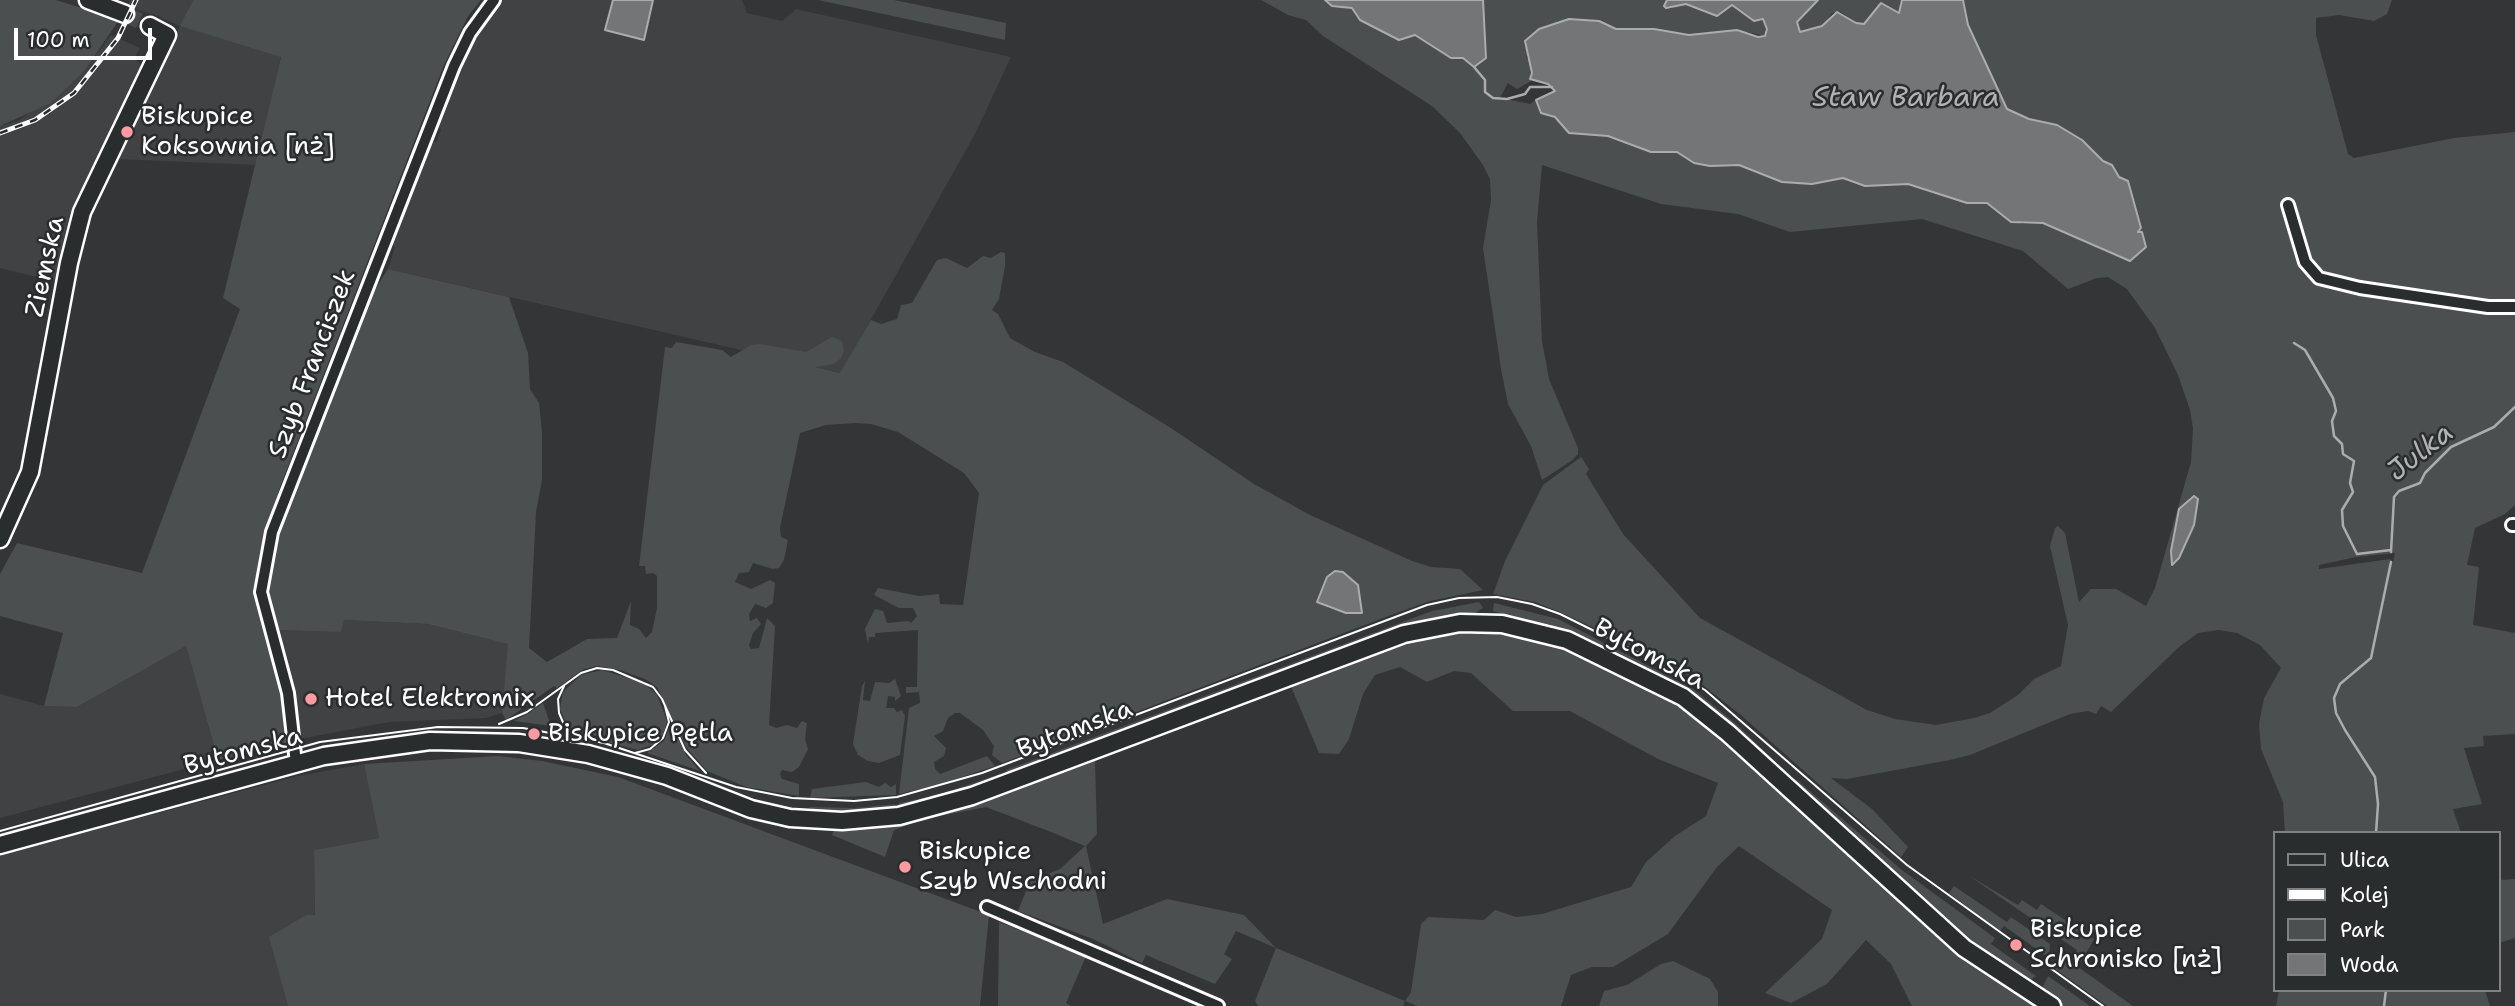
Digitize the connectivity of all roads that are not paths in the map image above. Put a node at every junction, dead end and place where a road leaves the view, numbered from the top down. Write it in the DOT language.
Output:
graph roads {
  1 [pos="88,0"];
  2 [pos="494,0"];
  3 [pos="125,13"];
  4 [pos="150,26"];
  5 [pos="2288,205"];
  6 [pos="2515,307"];
  7 [pos="0,539"];
  8 [pos="296,763"];
  9 [pos="0,845"];
  10 [pos="987,907"];
  11 [pos="1217,1006"];
  12 [pos="2052,1006"];
  1 -- 3 [label="street"];
  2 -- 8 [label="street, Szyb Franciszek"];
  4 -- 7 [label="street, Ziemska"];
  5 -- 6 [label="street"];
  8 -- 9 [label="street, Bytomska"];
  8 -- 12 [label="street, Bytomska"];
  10 -- 11 [label="street"];
}
